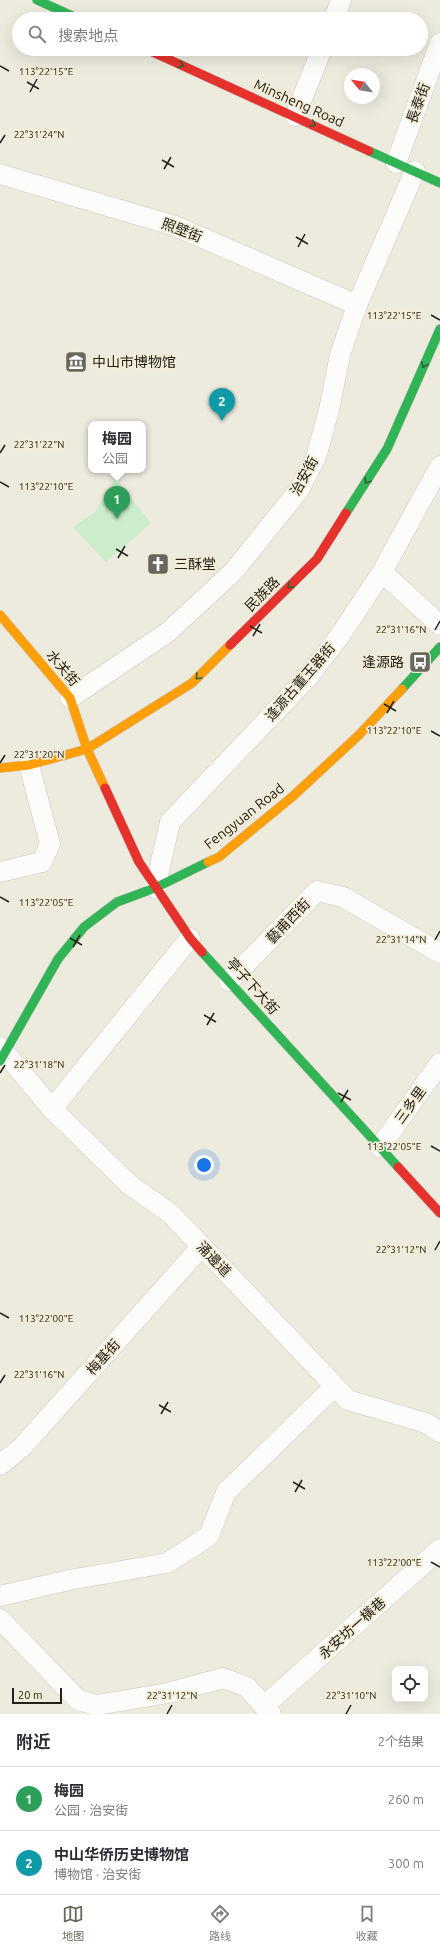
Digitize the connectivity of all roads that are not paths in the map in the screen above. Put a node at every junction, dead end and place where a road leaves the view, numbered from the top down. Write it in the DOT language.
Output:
graph roads {
  1 [pos="37,0"];
  2 [pos="341,0"];
  3 [pos="64,12"];
  4 [pos="337,12"];
  5 [pos="440,43"];
  6 [pos="162,56"];
  7 [pos="319,56"];
  8 [pos="295,116"];
  9 [pos="396,162"];
  10 [pos="415,171"];
  11 [pos="0,174"];
  12 [pos="440,183"];
  13 [pos="357,305"];
  14 [pos="440,329"];
  15 [pos="440,466"];
  16 [pos="382,572"];
  17 [pos="0,615"];
  18 [pos="440,625"];
  19 [pos="440,646"];
  20 [pos="70,698"];
  21 [pos="87,749"];
  22 [pos="29,765"];
  23 [pos="0,768"];
  24 [pos="0,872"];
  25 [pos="155,888"];
  26 [pos="190,938"];
  27 [pos="440,953"];
  28 [pos="230,981"];
  29 [pos="2,1054"];
  30 [pos="440,1064"];
  31 [pos="52,1109"];
  32 [pos="380,1147"];
  33 [pos="440,1213"];
  34 [pos="202,1246"];
  35 [pos="334,1387"];
  36 [pos="440,1432"];
  37 [pos="0,1465"];
  38 [pos="440,1549"];
  39 [pos="0,1596"];
  40 [pos="0,1619"];
  41 [pos="268,1710"];
  1 -- 3 [label="street"];
  2 -- 4 [label="street"];
  5 -- 9 [label="street, 長泰街"];
  6 -- 8 [label="street, Minsheng Road, one-way"];
  7 -- 8 [label="street"];
  8 -- 9 [label="street, Minsheng Road, one-way"];
  9 -- 10 [label="street, Minsheng Road"];
  10 -- 12 [label="street, Minsheng Road"];
  10 -- 13 [label="street, 治安街"];
  11 -- 13 [label="street, 照壁街"];
  13 -- 20 [label="street, 治安街"];
  14 -- 21 [label="street, 民族路, one-way"];
  15 -- 16 [label="street, 逢源古董玉器街"];
  16 -- 18 [label="street"];
  16 -- 25 [label="street, 逢源古董玉器街"];
  17 -- 20 [label="street, 水关街"];
  19 -- 25 [label="street, Fengyuan Road"];
  20 -- 21 [label="street, 水关街"];
  21 -- 22 [label="street, 民族路"];
  21 -- 25 [label="street, 亭子下大街"];
  22 -- 23 [label="street, 民族路"];
  22 -- 24 [label="street"];
  25 -- 26 [label="street, 亭子下大街"];
  25 -- 29 [label="street, Fengyuan Road"];
  26 -- 28 [label="street, 亭子下大街"];
  26 -- 31 [label="street"];
  27 -- 28 [label="street, 藝甫西街"];
  28 -- 32 [label="street, 亭子下大街"];
  29 -- 31 [label="street, 涌邊道"];
  30 -- 32 [label="street, 三多里"];
  31 -- 34 [label="street, 涌邊道"];
  32 -- 33 [label="street, 亭子下大街"];
  34 -- 35 [label="street, 涌邊道"];
  34 -- 37 [label="street, 梅基街"];
  35 -- 36 [label="street, 涌邊道"];
  35 -- 39 [label="street"];
  38 -- 41 [label="street, 永安坊一橫巷"];
  40 -- 41 [label="street"];
}
